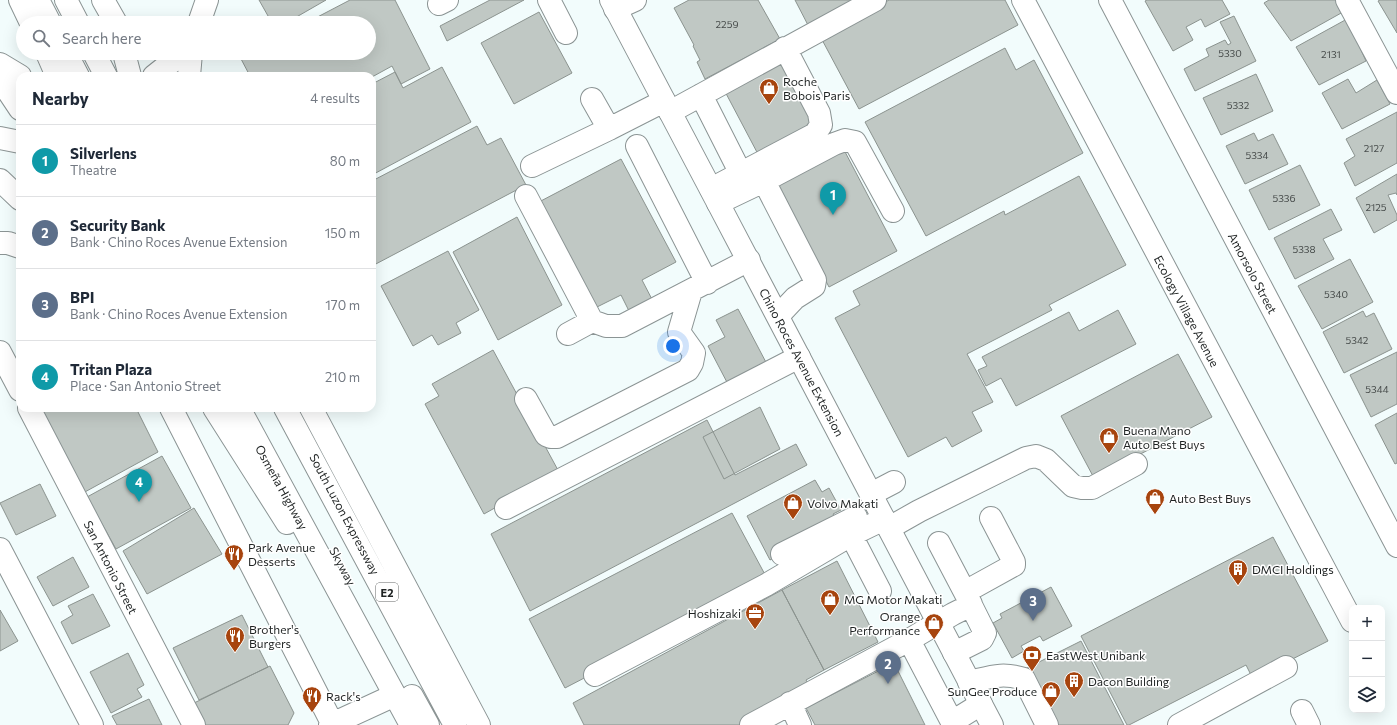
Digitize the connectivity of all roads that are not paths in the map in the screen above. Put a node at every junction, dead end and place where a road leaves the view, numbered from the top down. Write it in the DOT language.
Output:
graph roads {
  1 [pos="20,0"];
  2 [pos="38,0"];
  3 [pos="66,0"];
  4 [pos="74,0"];
  5 [pos="103,0"];
  6 [pos="207,0"];
  7 [pos="549,0"];
  8 [pos="635,0"];
  9 [pos="875,0"];
  10 [pos="1023,0"];
  11 [pos="1110,0"];
  12 [pos="1347,0"];
  13 [pos="613,4"];
  14 [pos="28,16"];
  15 [pos="46,16"];
  16 [pos="74,16"];
  17 [pos="82,16"];
  18 [pos="112,16"];
  19 [pos="202,16"];
  20 [pos="566,33"];
  21 [pos="785,48"];
  22 [pos="98,60"];
  23 [pos="105,60"];
  24 [pos="126,60"];
  25 [pos="174,60"];
  26 [pos="191,60"];
  27 [pos="0,64"];
  28 [pos="57,65"];
  29 [pos="70,72"];
  30 [pos="104,72"];
  31 [pos="111,72"];
  32 [pos="129,72"];
  33 [pos="159,72"];
  34 [pos="190,72"];
  35 [pos="16,74"];
  36 [pos="0,79"];
  37 [pos="704,93"];
  38 [pos="1397,93"];
  39 [pos="592,99"];
  40 [pos="16,103"];
  41 [pos="667,106"];
  42 [pos="609,129"];
  43 [pos="0,138"];
  44 [pos="16,141"];
  45 [pos="637,146"];
  46 [pos="532,166"];
  47 [pos="741,174"];
  48 [pos="0,180"];
  49 [pos="764,181"];
  50 [pos="16,195"];
  51 [pos="526,196"];
  52 [pos="715,196"];
  53 [pos="893,211"];
  54 [pos="0,243"];
  55 [pos="16,246"];
  56 [pos="748,260"];
  57 [pos="699,286"];
  58 [pos="778,316"];
  59 [pos="592,321"];
  60 [pos="568,334"];
  61 [pos="0,352"];
  62 [pos="799,356"];
  63 [pos="16,382"];
  64 [pos="526,399"];
  65 [pos="31,412"];
  66 [pos="173,412"];
  67 [pos="217,412"];
  68 [pos="241,412"];
  69 [pos="259,412"];
  70 [pos="287,412"];
  71 [pos="290,412"];
  72 [pos="313,412"];
  73 [pos="1136,464"];
  74 [pos="894,482"];
  75 [pos="506,508"];
  76 [pos="880,511"];
  77 [pos="991,518"];
  78 [pos="851,536"];
  79 [pos="939,544"];
  80 [pos="1397,546"];
  81 [pos="0,548"];
  82 [pos="782,554"];
  83 [pos="880,591"];
  84 [pos="968,598"];
  85 [pos="1349,615"];
  86 [pos="938,623"];
  87 [pos="909,640"];
  88 [pos="954,653"];
  89 [pos="1286,667"];
  90 [pos="382,671"];
  91 [pos="594,675"];
  92 [pos="970,682"];
  93 [pos="395,695"];
  94 [pos="790,703"];
  95 [pos="981,704"];
  96 [pos="949,723"];
  97 [pos="92,725"];
  98 [pos="194,725"];
  99 [pos="332,725"];
  100 [pos="411,725"];
  101 [pos="428,725"];
  102 [pos="457,725"];
  103 [pos="479,725"];
  104 [pos="751,725"];
  105 [pos="800,725"];
  106 [pos="992,725"];
  107 [pos="1047,725"];
  108 [pos="1179,725"];
  1 -- 14 [label="main road"];
  2 -- 15 [label="main road"];
  3 -- 16 [label="main road"];
  4 -- 17 [label="main road"];
  5 -- 18 [label="main road"];
  6 -- 19 [label="main road"];
  7 -- 20 [label="main road"];
  8 -- 13 [label="main road"];
  9 -- 21 [label="main road"];
  10 -- 85 [label="main road, Ecology Village Avenue"];
  11 -- 80 [label="main road, Amorsolo Street"];
  12 -- 38 [label="main road"];
  13 -- 41 [label="main road, Chino Roces Avenue Extension"];
  21 -- 37 [label="main road"];
  21 -- 47 [label="main road"];
  22 -- 30 [label="main road"];
  23 -- 31 [label="main road"];
  24 -- 32 [label="main road"];
  25 -- 33 [label="main road"];
  26 -- 34 [label="main road"];
  27 -- 35 [label="main road"];
  28 -- 29 [label="main road"];
  36 -- 40 [label="main road"];
  37 -- 41 [label="main road"];
  37 -- 47 [label="main road"];
  39 -- 42 [label="main road"];
  41 -- 42 [label="main road"];
  41 -- 52 [label="main road, Chino Roces Avenue Extension"];
  42 -- 46 [label="main road"];
  43 -- 44 [label="main road"];
  45 -- 57 [label="main road"];
  47 -- 52 [label="main road"];
  48 -- 50 [label="main road"];
  49 -- 52 [label="main road"];
  49 -- 53 [label="main road"];
  49 -- 58 [label="main road"];
  51 -- 59 [label="main road"];
  52 -- 56 [label="main road, Chino Roces Avenue Extension"];
  54 -- 55 [label="main road"];
  56 -- 57 [label="main road"];
  56 -- 58 [label="main road, Chino Roces Avenue Extension"];
  57 -- 59 [label="main road"];
  57 -- 64 [label="main road"];
  58 -- 62 [label="main road, Chino Roces Avenue Extension"];
  59 -- 60 [label="main road"];
  61 -- 63 [label="main road"];
  62 -- 75 [label="main road"];
  62 -- 76 [label="main road, Chino Roces Avenue Extension"];
  65 -- 98 [label="main road, San Antonio Street"];
  66 -- 99 [label="main road"];
  67 -- 90 [label="main road"];
  68 -- 90 [label="main road, Osmeña Highway"];
  69 -- 101 [label="main road, Skyway / E2"];
  70 -- 102 [label="main road, Skyway / E2"];
  71 -- 102 [label="main road, South Luzon Expressway / E2"];
  72 -- 103 [label="main road"];
  73 -- 76 [label="main road"];
  74 -- 76 [label="main road"];
  76 -- 78 [label="main road"];
  76 -- 82 [label="main road"];
  76 -- 86 [label="main road, Chino Roces Avenue Extension"];
  77 -- 84 [label="main road"];
  78 -- 83 [label="main road"];
  78 -- 91 [label="main road"];
  79 -- 84 [label="main road"];
  81 -- 97 [label="main road"];
  84 -- 86 [label="main road"];
  84 -- 88 [label="main road"];
  86 -- 87 [label="main road"];
  86 -- 88 [label="main road, Chino Roces Avenue Extension"];
  87 -- 94 [label="main road"];
  87 -- 96 [label="main road"];
  88 -- 92 [label="main road, Chino Roces Avenue Extension"];
  89 -- 108 [label="main road"];
  90 -- 93 [label="main road"];
  92 -- 95 [label="main road, Chino Roces Avenue Extension"];
  92 -- 107 [label="main road"];
  93 -- 99 [label="main road"];
  93 -- 100 [label="main road"];
  94 -- 104 [label="main road"];
  94 -- 105 [label="main road"];
  95 -- 96 [label="main road"];
  95 -- 106 [label="main road, Chino Roces Avenue Extension"];
}
